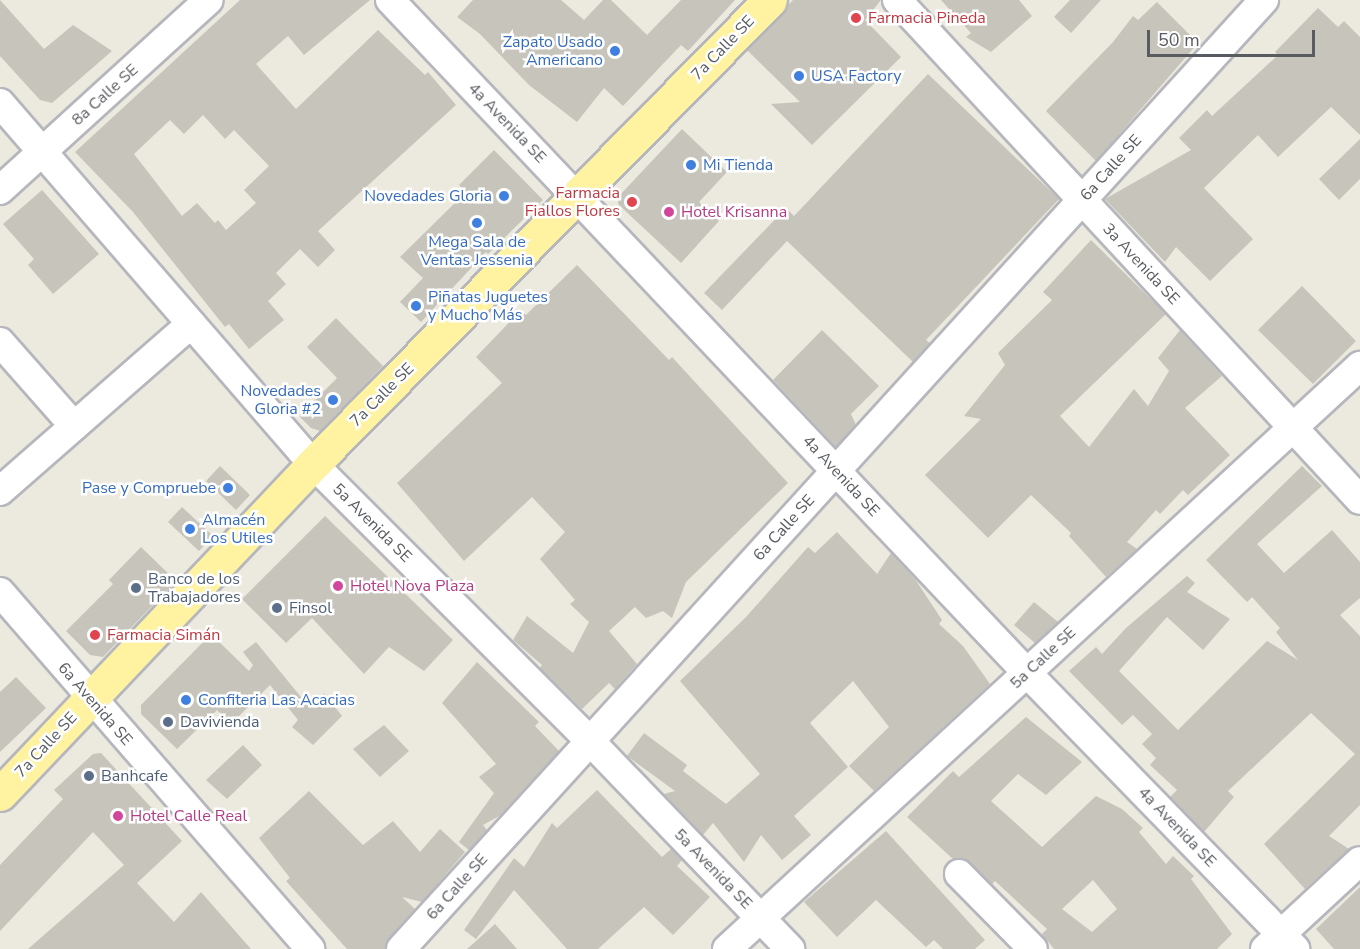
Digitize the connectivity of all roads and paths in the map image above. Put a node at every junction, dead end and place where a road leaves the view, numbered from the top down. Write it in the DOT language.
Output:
graph roads {
  1 [pos="209,0"];
  2 [pos="390,0"];
  3 [pos="770,0"];
  4 [pos="897,0"];
  5 [pos="1264,0"];
  6 [pos="0,103"];
  7 [pos="41,153"];
  8 [pos="0,190"];
  9 [pos="578,197"];
  10 [pos="1082,200"];
  11 [pos="191,324"];
  12 [pos="0,342"];
  13 [pos="1360,366"];
  14 [pos="74,426"];
  15 [pos="1293,428"];
  16 [pos="314,464"];
  17 [pos="836,471"];
  18 [pos="0,491"];
  19 [pos="1360,500"];
  20 [pos="0,592"];
  21 [pos="1027,672"];
  22 [pos="90,698"];
  23 [pos="590,741"];
  24 [pos="0,794"];
  25 [pos="1360,861"];
  26 [pos="959,874"];
  27 [pos="760,918"];
  28 [pos="1280,944"];
  29 [pos="310,949"];
  30 [pos="401,949"];
  31 [pos="727,949"];
  32 [pos="790,949"];
  33 [pos="1033,949"];
  1 -- 7 [label="street, 8a Calle SE"];
  2 -- 9 [label="street, 4a Avenida SE"];
  3 -- 9 [label="main road, 7a Calle SE"];
  4 -- 10 [label="street, 3a Avenida SE"];
  5 -- 10 [label="street, 6a Calle SE"];
  6 -- 7 [label="street, 5a Avenida SE"];
  7 -- 8 [label="street, 8a Calle SE"];
  7 -- 11 [label="street, 5a Avenida SE"];
  9 -- 16 [label="main road, 7a Calle SE"];
  9 -- 17 [label="street, 4a Avenida SE"];
  10 -- 15 [label="street, 3a Avenida SE"];
  10 -- 17 [label="street, 6a Calle SE"];
  11 -- 14 [label="street"];
  11 -- 16 [label="street, 5a Avenida SE"];
  12 -- 14 [label="street"];
  13 -- 15 [label="street, 5a Calle SE"];
  14 -- 18 [label="street"];
  15 -- 19 [label="street, 3a Avenida SE"];
  15 -- 21 [label="street, 5a Calle SE"];
  16 -- 22 [label="main road, 7a Calle SE"];
  16 -- 23 [label="street, 5a Avenida SE"];
  17 -- 21 [label="street, 4a Avenida SE"];
  17 -- 23 [label="street, 6a Calle SE"];
  20 -- 22 [label="street, 6a Avenida SE"];
  21 -- 27 [label="street, 5a Calle SE"];
  21 -- 28 [label="street, 4a Avenida SE"];
  22 -- 24 [label="main road, 7a Calle SE"];
  22 -- 29 [label="street, 6a Avenida SE"];
  23 -- 27 [label="street, 5a Avenida SE"];
  23 -- 30 [label="street, 6a Calle SE"];
  25 -- 28 [label="street"];
  26 -- 33 [label="street"];
  27 -- 31 [label="street, 5a Calle SE"];
  27 -- 32 [label="street, 5a Avenida SE"];
}
